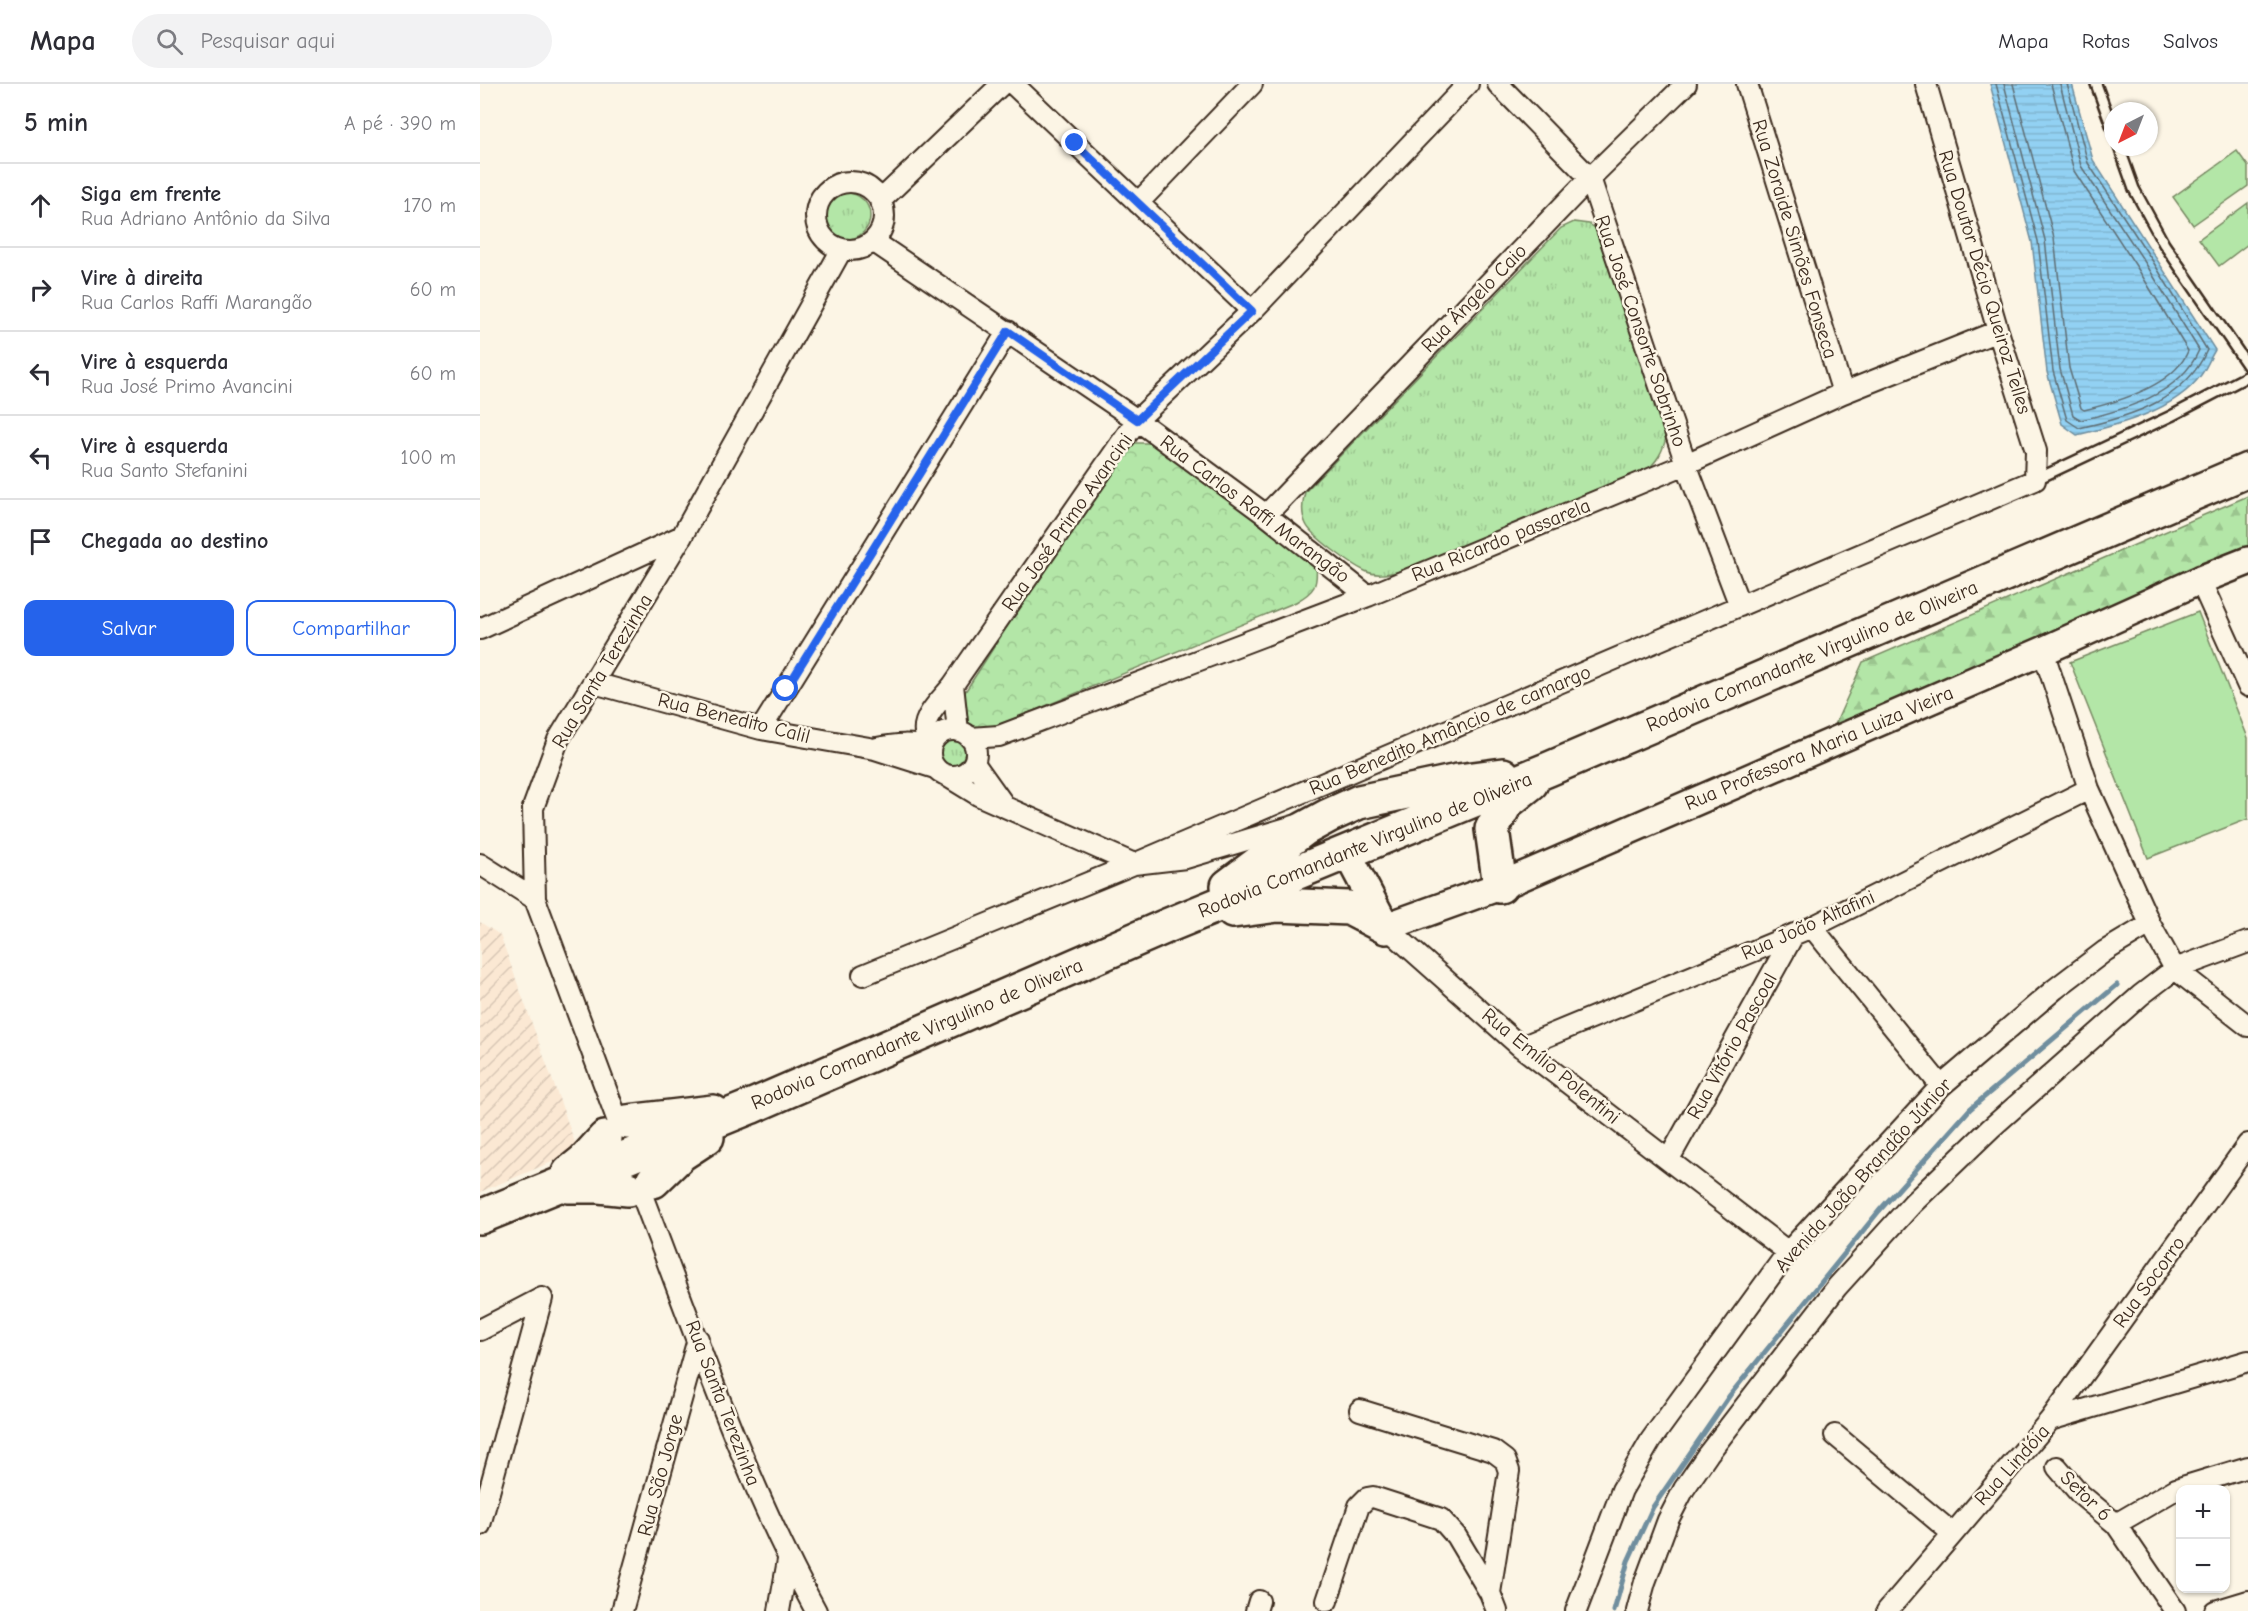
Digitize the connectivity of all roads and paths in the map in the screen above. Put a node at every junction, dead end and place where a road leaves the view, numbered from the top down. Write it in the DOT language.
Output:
graph roads {
  1 [pos="1002,84"];
  2 [pos="1013,84"];
  3 [pos="1252,84"];
  4 [pos="1468,84"];
  5 [pos="1498,84"];
  6 [pos="1686,84"];
  7 [pos="1747,84"];
  8 [pos="1926,84"];
  9 [pos="2096,84"];
  10 [pos="2104,106"];
  11 [pos="2122,156"];
  12 [pos="1590,178"];
  13 [pos="880,201"];
  14 [pos="1138,203"];
  15 [pos="873,241"];
  16 [pos="842,249"];
  17 [pos="1252,311"];
  18 [pos="1008,331"];
  19 [pos="1998,331"];
  20 [pos="2248,366"];
  21 [pos="2248,376"];
  22 [pos="1843,393"];
  23 [pos="1137,420"];
  24 [pos="1686,464"];
  25 [pos="2248,470"];
  26 [pos="2035,480"];
  27 [pos="1266,515"];
  28 [pos="682,536"];
  29 [pos="2248,561"];
  30 [pos="2200,580"];
  31 [pos="1368,596"];
  32 [pos="1740,606"];
  33 [pos="480,629"];
  34 [pos="2043,651"];
  35 [pos="594,683"];
  36 [pos="953,685"];
  37 [pos="2248,686"];
  38 [pos="761,729"];
  39 [pos="964,734"];
  40 [pos="999,736"];
  41 [pos="930,747"];
  42 [pos="875,748"];
  43 [pos="975,761"];
  44 [pos="1549,769"];
  45 [pos="941,772"];
  46 [pos="2089,789"];
  47 [pos="1004,805"];
  48 [pos="1328,816"];
  49 [pos="1346,851"];
  50 [pos="480,864"];
  51 [pos="1134,864"];
  52 [pos="1500,886"];
  53 [pos="535,899"];
  54 [pos="2150,924"];
  55 [pos="1169,925"];
  56 [pos="1386,927"];
  57 [pos="1803,930"];
  58 [pos="2248,942"];
  59 [pos="2175,969"];
  60 [pos="863,975"];
  61 [pos="2248,1026"];
  62 [pos="1521,1047"];
  63 [pos="1941,1086"];
  64 [pos="750,1107"];
  65 [pos="614,1137"];
  66 [pos="2248,1144"];
  67 [pos="654,1146"];
  68 [pos="1669,1159"];
  69 [pos="554,1186"];
  70 [pos="640,1187"];
  71 [pos="480,1217"];
  72 [pos="1788,1252"];
  73 [pos="480,1330"];
  74 [pos="698,1339"];
  75 [pos="2248,1361"];
  76 [pos="1360,1410"];
  77 [pos="2050,1420"];
  78 [pos="1835,1435"];
  79 [pos="2057,1467"];
  80 [pos="2248,1467"];
  81 [pos="2116,1524"];
  82 [pos="480,1525"];
  83 [pos="1952,1533"];
  84 [pos="788,1560"];
  85 [pos="1327,1601"];
  86 [pos="2248,1601"];
  87 [pos="1493,1602"];
  88 [pos="622,1611"];
  89 [pos="779,1611"];
  90 [pos="816,1611"];
  91 [pos="1576,1611"];
  92 [pos="1637,1611"];
  93 [pos="1887,1611"];
  94 [pos="2175,1611"];
  95 [pos="2215,1611"];
  1 -- 13 [label="street"];
  2 -- 14 [label="street"];
  3 -- 14 [label="street"];
  4 -- 17 [label="street, Rua José Primo Avancini"];
  5 -- 12 [label="street, Rua José Consorte Sobrinho"];
  6 -- 12 [label="street, Rua Ângelo Caio"];
  7 -- 22 [label="street, Rua Zoraide Simões Fonseca"];
  8 -- 19 [label="street, Rua Doutor Décio Queiroz Telles"];
  9 -- 10 [label="lane"];
  11 -- 20 [label="lane"];
  12 -- 24 [label="street, Rua José Consorte Sobrinho"];
  12 -- 27 [label="street, Rua Ângelo Caio"];
  13 -- 15 [label="street"];
  13 -- 16 [label="street"];
  14 -- 17 [label="street"];
  15 -- 16 [label="street"];
  15 -- 18 [label="street, Rua Carlos Raffi Marangão"];
  16 -- 28 [label="street, Rua Santa Terezinha"];
  17 -- 23 [label="street, Rua José Primo Avancini"];
  18 -- 23 [label="street, Rua Carlos Raffi Marangão"];
  18 -- 38 [label="street"];
  19 -- 22 [label="street, Rua Ricardo passarela"];
  19 -- 26 [label="street, Rua Doutor Décio Queiroz Telles"];
  21 -- 26 [label="lane"];
  22 -- 24 [label="street, Rua Ricardo passarela"];
  23 -- 27 [label="street, Rua Carlos Raffi Marangão"];
  23 -- 36 [label="street, Rua José Primo Avancini"];
  24 -- 31 [label="street, Rua Ricardo passarela"];
  24 -- 32 [label="street, Rua José Consorte Sobrinho"];
  25 -- 44 [label="highway, Rodovia Comandante Virgulino de Oliveira"];
  26 -- 32 [label="street, Rua Benedito Amâncio de camargo"];
  27 -- 31 [label="street, Rua Carlos Raffi Marangão"];
  28 -- 33 [label="street"];
  28 -- 35 [label="street, Rua Santa Terezinha"];
  29 -- 30 [label="street, Rua Professora Maria Luiza Vieira"];
  30 -- 34 [label="street, Rua Professora Maria Luiza Vieira"];
  30 -- 37 [label="street"];
  31 -- 40 [label="street, Rua Ricardo passarela"];
  32 -- 51 [label="street, Rua Benedito Amâncio de camargo"];
  34 -- 46 [label="street"];
  34 -- 52 [label="street, Rua Professora Maria Luiza Vieira"];
  35 -- 38 [label="street, Rua Benedito Calil"];
  35 -- 53 [label="street, Rua Santa Terezinha"];
  36 -- 39 [label="street"];
  36 -- 41 [label="street, Rua José Primo Avancini"];
  38 -- 42 [label="street, Rua Benedito Calil"];
  39 -- 40 [label="street, Rua Ricardo passarela"];
  39 -- 41 [label="street"];
  39 -- 43 [label="street"];
  40 -- 43 [label="street, Rua Ricardo passarela"];
  41 -- 42 [label="street, Rua Benedito Calil"];
  41 -- 45 [label="street"];
  42 -- 45 [label="street, Rua Benedito Calil"];
  43 -- 45 [label="street"];
  43 -- 47 [label="street"];
  44 -- 48 [label="highway"];
  44 -- 49 [label="highway, Rodovia Comandante Virgulino de Oliveira"];
  44 -- 52 [label="highway"];
  45 -- 47 [label="street, Rua Benedito Calil"];
  46 -- 54 [label="street"];
  46 -- 57 [label="street, Rua João Altafini"];
  47 -- 51 [label="street, Rua Benedito Calil"];
  48 -- 49 [label="highway"];
  48 -- 51 [label="street"];
  48 -- 55 [label="highway"];
  49 -- 55 [label="highway, Rodovia Comandante Virgulino de Oliveira"];
  49 -- 56 [label="street, Rua Emílio Polentini"];
  50 -- 53 [label="street"];
  51 -- 60 [label="street, Rua Benedito Amâncio de camargo"];
  52 -- 56 [label="street, Rua Professora Maria Luiza Vieira"];
  53 -- 65 [label="street, Rua Santa Terezinha"];
  54 -- 59 [label="street"];
  54 -- 63 [label="street, Avenida João Brandão Júnior"];
  55 -- 56 [label="highway"];
  55 -- 64 [label="highway, Rodovia Comandante Virgulino de Oliveira"];
  56 -- 62 [label="street, Rua Emílio Polentini"];
  57 -- 62 [label="street, Rua João Altafini"];
  57 -- 63 [label="street"];
  57 -- 68 [label="street, Rua Vitório Pascoal"];
  58 -- 59 [label="street"];
  59 -- 61 [label="street"];
  59 -- 92 [label="street"];
  62 -- 68 [label="street, Rua Emílio Polentini"];
  63 -- 72 [label="street, Avenida João Brandão Júnior"];
  64 -- 65 [label="highway"];
  64 -- 67 [label="highway, Rodovia Comandante Virgulino de Oliveira"];
  64 -- 70 [label="highway"];
  65 -- 67 [label="highway, Rodovia Comandante Virgulino de Oliveira"];
  65 -- 67 [label="street"];
  65 -- 69 [label="highway, Rodovia Comandante Virgulino de Oliveira"];
  65 -- 70 [label="street"];
  66 -- 77 [label="street, Rua Socorro"];
  67 -- 70 [label="street"];
  68 -- 72 [label="street, Rua Emílio Polentini"];
  69 -- 70 [label="highway"];
  69 -- 71 [label="highway, Rodovia Comandante Virgulino de Oliveira"];
  70 -- 74 [label="street, Rua Santa Terezinha"];
  72 -- 91 [label="street, Avenida João Brandão Júnior"];
  73 -- 82 [label="street"];
  74 -- 84 [label="street, Rua Santa Terezinha"];
  74 -- 88 [label="street, Rua São Jorge"];
  75 -- 77 [label="street, Rua Lindóia"];
  76 -- 87 [label="street"];
  77 -- 83 [label="street, Rua Lindóia"];
  78 -- 83 [label="street"];
  79 -- 81 [label="street, Setor 6"];
  80 -- 81 [label="street"];
  81 -- 94 [label="street, Setor 6"];
  83 -- 93 [label="street, Rua Lindóia"];
  84 -- 89 [label="street"];
  84 -- 90 [label="street, Rua Santa Terezinha"];
  85 -- 87 [label="street"];
  86 -- 95 [label="street"];
}
